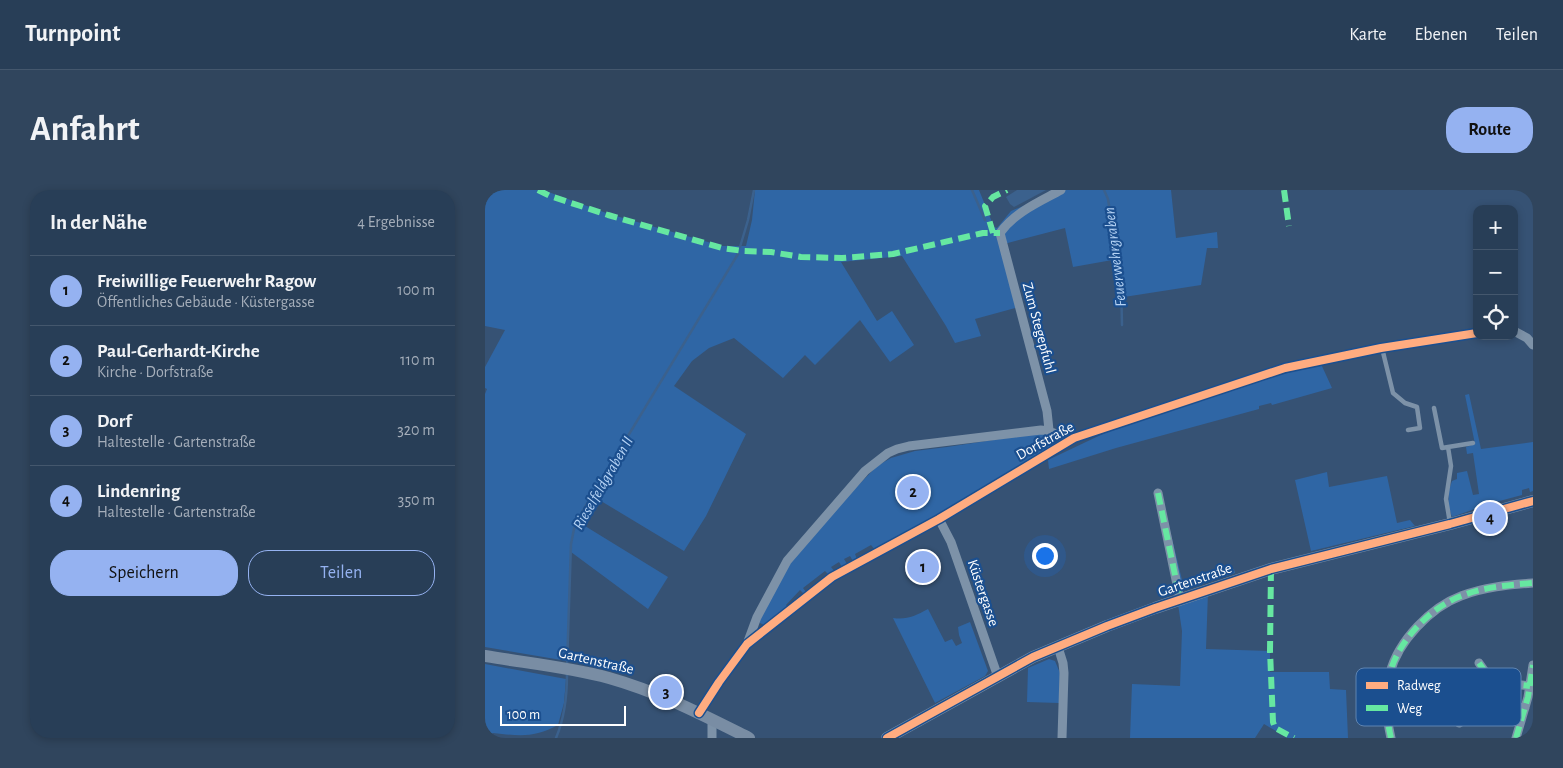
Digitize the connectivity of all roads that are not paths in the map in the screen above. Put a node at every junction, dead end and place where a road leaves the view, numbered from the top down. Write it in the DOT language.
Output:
graph roads {
  1 [pos="1061,190"];
  2 [pos="1518,333"];
  3 [pos="1473,334"];
  4 [pos="1533,344"];
  5 [pos="1383,348"];
  6 [pos="1434,408"];
  7 [pos="1049,430"];
  8 [pos="1408,430"];
  9 [pos="1065,442"];
  10 [pos="1473,443"];
  11 [pos="1449,447"];
  12 [pos="1158,493"];
  13 [pos="1533,501"];
  14 [pos="939,519"];
  15 [pos="1450,524"];
  16 [pos="1533,583"];
  17 [pos="1180,599"];
  18 [pos="747,644"];
  19 [pos="1058,647"];
  20 [pos="485,656"];
  21 [pos="1479,662"];
  22 [pos="1533,664"];
  23 [pos="1392,668"];
  24 [pos="1483,668"];
  25 [pos="998,677"];
  26 [pos="1521,685"];
  27 [pos="1530,686"];
  28 [pos="1531,697"];
  29 [pos="1521,708"];
  30 [pos="1525,708"];
  31 [pos="699,713"];
  32 [pos="714,720"];
  33 [pos="1521,721"];
  34 [pos="1520,726"];
  35 [pos="712,738"];
  36 [pos="749,738"];
  37 [pos="887,738"];
  38 [pos="1062,738"];
  39 [pos="1516,738"];
  1 -- 7 [label="street, Zum Stegepfuhl"];
  2 -- 4 [label="street"];
  3 -- 5 [label="street, Dorfstraße"];
  5 -- 8 [label="lane"];
  5 -- 9 [label="street, Dorfstraße"];
  6 -- 11 [label="lane"];
  7 -- 9 [label="street, Dorfstraße"];
  7 -- 18 [label="street, Dorfstraße"];
  9 -- 14 [label="street, Dorfstraße"];
  10 -- 11 [label="lane"];
  11 -- 15 [label="lane"];
  12 -- 17 [label="street"];
  13 -- 15 [label="street, Gartenstraße"];
  14 -- 18 [label="street, Dorfstraße"];
  14 -- 25 [label="street, Küstergasse"];
  15 -- 17 [label="street, Gartenstraße"];
  16 -- 23 [label="street"];
  17 -- 19 [label="street, Gartenstraße"];
  18 -- 31 [label="street, Dorfstraße"];
  19 -- 25 [label="street, Gartenstraße"];
  19 -- 38 [label="street"];
  20 -- 31 [label="street, Gartenstraße"];
  21 -- 24 [label="street"];
  22 -- 27 [label="street"];
  25 -- 37 [label="street, Gartenstraße"];
  26 -- 27 [label="street"];
  27 -- 28 [label="street"];
  28 -- 30 [label="street"];
  29 -- 30 [label="street"];
  30 -- 33 [label="street"];
  31 -- 32 [label="street, Gartenstraße"];
  32 -- 35 [label="street"];
  32 -- 36 [label="street, Gartenstraße"];
  34 -- 39 [label="street"];
}
